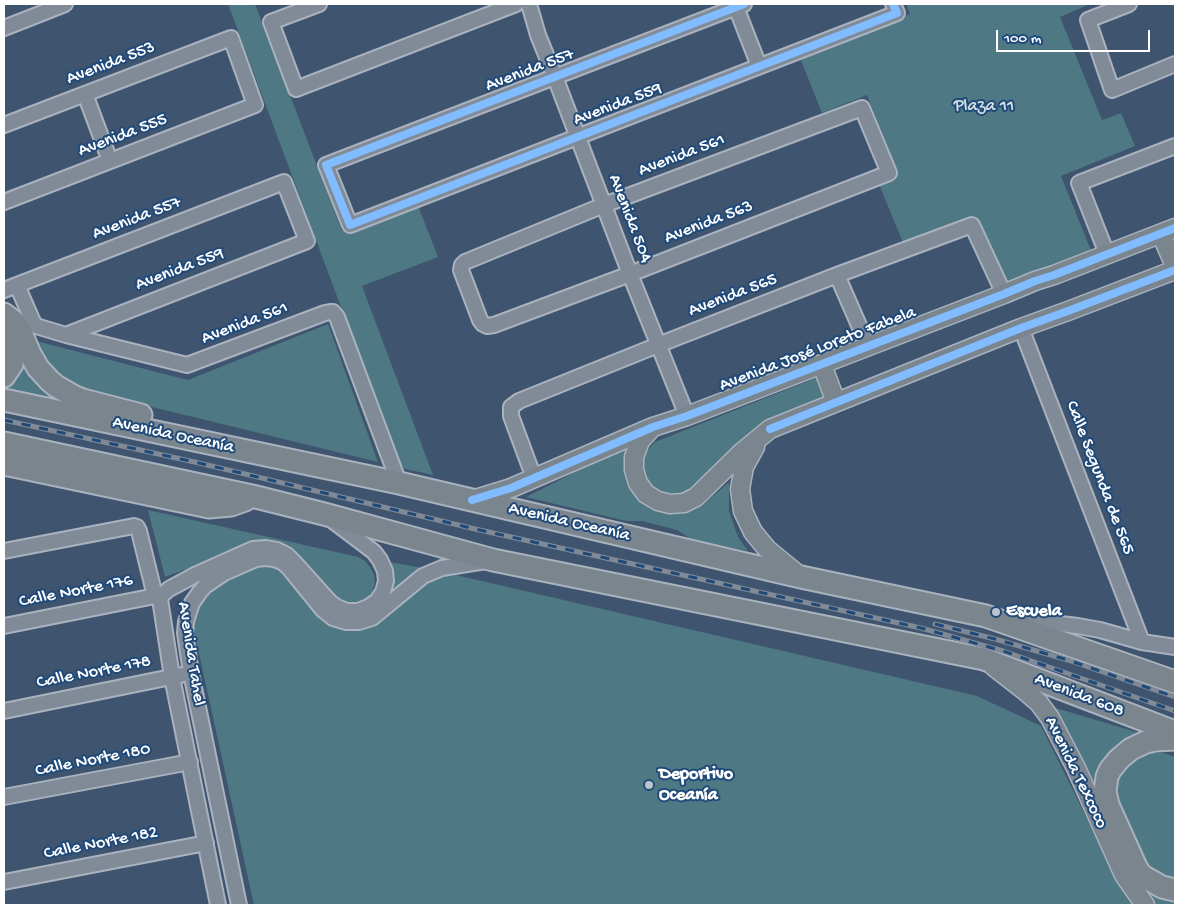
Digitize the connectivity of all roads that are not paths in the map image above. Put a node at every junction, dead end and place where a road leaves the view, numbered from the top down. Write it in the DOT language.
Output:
graph roads {
  1 [pos="65,4"];
  2 [pos="319,4"];
  3 [pos="515,4"];
  4 [pos="529,4"];
  5 [pos="1129,4"];
  6 [pos="740,5"];
  7 [pos="895,8"];
  8 [pos="4,28"];
  9 [pos="538,35"];
  10 [pos="1175,64"];
  11 [pos="759,66"];
  12 [pos="555,77"];
  13 [pos="85,94"];
  14 [pos="255,105"];
  15 [pos="4,125"];
  16 [pos="577,137"];
  17 [pos="1175,146"];
  18 [pos="110,161"];
  19 [pos="889,174"];
  20 [pos="284,182"];
  21 [pos="4,202"];
  22 [pos="604,205"];
  23 [pos="350,225"];
  24 [pos="1168,231"];
  25 [pos="1107,254"];
  26 [pos="1175,266"];
  27 [pos="1175,270"];
  28 [pos="630,274"];
  29 [pos="837,275"];
  30 [pos="17,285"];
  31 [pos="4,290"];
  32 [pos="1004,294"];
  33 [pos="4,314"];
  34 [pos="487,326"];
  35 [pos="4,328"];
  36 [pos="1021,328"];
  37 [pos="66,335"];
  38 [pos="658,345"];
  39 [pos="868,346"];
  40 [pos="822,365"];
  41 [pos="4,376"];
  42 [pos="4,400"];
  43 [pos="836,402"];
  44 [pos="687,416"];
  45 [pos="653,427"];
  46 [pos="770,429"];
  47 [pos="4,443"];
  48 [pos="220,447"];
  49 [pos="4,464"];
  50 [pos="534,478"];
  51 [pos="399,483"];
  52 [pos="252,496"];
  53 [pos="472,500"];
  54 [pos="324,514"];
  55 [pos="4,551"];
  56 [pos="493,560"];
  57 [pos="801,577"];
  58 [pos="158,597"];
  59 [pos="986,616"];
  60 [pos="4,626"];
  61 [pos="1142,642"];
  62 [pos="1175,648"];
  63 [pos="984,659"];
  64 [pos="191,673"];
  65 [pos="172,676"];
  66 [pos="1175,682"];
  67 [pos="4,711"];
  68 [pos="1175,732"];
  69 [pos="1175,739"];
  70 [pos="190,762"];
  71 [pos="4,797"];
  72 [pos="206,843"];
  73 [pos="4,882"];
  74 [pos="1175,890"];
  75 [pos="218,905"];
  76 [pos="239,905"];
  77 [pos="1145,905"];
  1 -- 8 [label="street"];
  2 -- 3 [label="street"];
  3 -- 9 [label="street, Avenida 504"];
  4 -- 9 [label="street, Avenida 504"];
  5 -- 10 [label="street"];
  6 -- 11 [label="street"];
  6 -- 12 [label="street, Avenida 557"];
  7 -- 11 [label="street, Avenida 559"];
  9 -- 12 [label="street, Avenida 504"];
  11 -- 16 [label="street, Avenida 559"];
  12 -- 16 [label="street, Avenida 504"];
  12 -- 23 [label="street, Avenida 557"];
  13 -- 14 [label="street, Avenida 553"];
  13 -- 15 [label="street, Avenida 553"];
  13 -- 18 [label="street"];
  14 -- 18 [label="street, Avenida 555"];
  16 -- 22 [label="street, Avenida 504"];
  16 -- 23 [label="street, Avenida 559"];
  17 -- 25 [label="street"];
  18 -- 21 [label="street, Avenida 555"];
  19 -- 22 [label="street, Avenida 561"];
  19 -- 28 [label="street, Avenida 563"];
  20 -- 30 [label="street, Avenida 557"];
  20 -- 37 [label="street, Avenida 559"];
  22 -- 28 [label="street, Avenida 504"];
  22 -- 34 [label="street, Avenida 561"];
  24 -- 25 [label="main road, Avenida José Loreto Fabela"];
  24 -- 26 [label="main road"];
  25 -- 32 [label="main road, Avenida José Loreto Fabela"];
  27 -- 36 [label="main road"];
  28 -- 34 [label="street, Avenida 563"];
  28 -- 38 [label="street, Avenida 504"];
  29 -- 32 [label="street, Avenida 565"];
  29 -- 38 [label="street, Avenida 565"];
  29 -- 39 [label="street"];
  30 -- 31 [label="street, Avenida 557"];
  30 -- 37 [label="street, Avenida 561"];
  32 -- 39 [label="main road, Avenida José Loreto Fabela"];
  33 -- 48 [label="highway"];
  35 -- 41 [label="highway"];
  36 -- 43 [label="main road"];
  36 -- 61 [label="street, Calle Segunda de 565"];
  37 -- 51 [label="street, Avenida 561"];
  38 -- 44 [label="street, Avenida 504"];
  38 -- 50 [label="street, Avenida 565"];
  39 -- 40 [label="main road, Avenida José Loreto Fabela"];
  40 -- 43 [label="main road"];
  40 -- 44 [label="main road, Avenida José Loreto Fabela"];
  42 -- 48 [label="highway, Avenida Oceanía"];
  43 -- 46 [label="main road"];
  44 -- 45 [label="main road, Avenida José Loreto Fabela"];
  45 -- 46 [label="main road"];
  45 -- 50 [label="main road, Avenida José Loreto Fabela"];
  46 -- 57 [label="main road"];
  47 -- 52 [label="highway"];
  48 -- 51 [label="highway, Avenida Oceanía"];
  49 -- 52 [label="highway"];
  50 -- 53 [label="main road, Avenida José Loreto Fabela"];
  51 -- 53 [label="highway, Avenida Oceanía"];
  52 -- 54 [label="highway"];
  53 -- 57 [label="highway, Avenida Oceanía"];
  54 -- 56 [label="highway"];
  54 -- 58 [label="street, Avenida Tahel"];
  55 -- 58 [label="street, Avenida Tahel"];
  56 -- 63 [label="highway"];
  56 -- 64 [label="street, Avenida Tahel"];
  57 -- 59 [label="highway, Avenida Oceanía"];
  58 -- 60 [label="street, Calle Norte 176"];
  58 -- 65 [label="street, Avenida Tahel"];
  59 -- 61 [label="street"];
  59 -- 66 [label="highway"];
  61 -- 62 [label="street"];
  63 -- 68 [label="highway, Avenida 608"];
  63 -- 77 [label="main road, Avenida Texcoco"];
  64 -- 65 [label="street, Calle Norte 178"];
  64 -- 76 [label="street, Avenida Tahel"];
  65 -- 67 [label="street, Calle Norte 178"];
  65 -- 70 [label="street, Avenida Tahel"];
  69 -- 74 [label="highway"];
  70 -- 71 [label="street, Calle Norte 180"];
  70 -- 72 [label="street, Avenida Tahel"];
  72 -- 73 [label="street, Calle Norte 182"];
  72 -- 75 [label="street, Avenida Tahel"];
}
